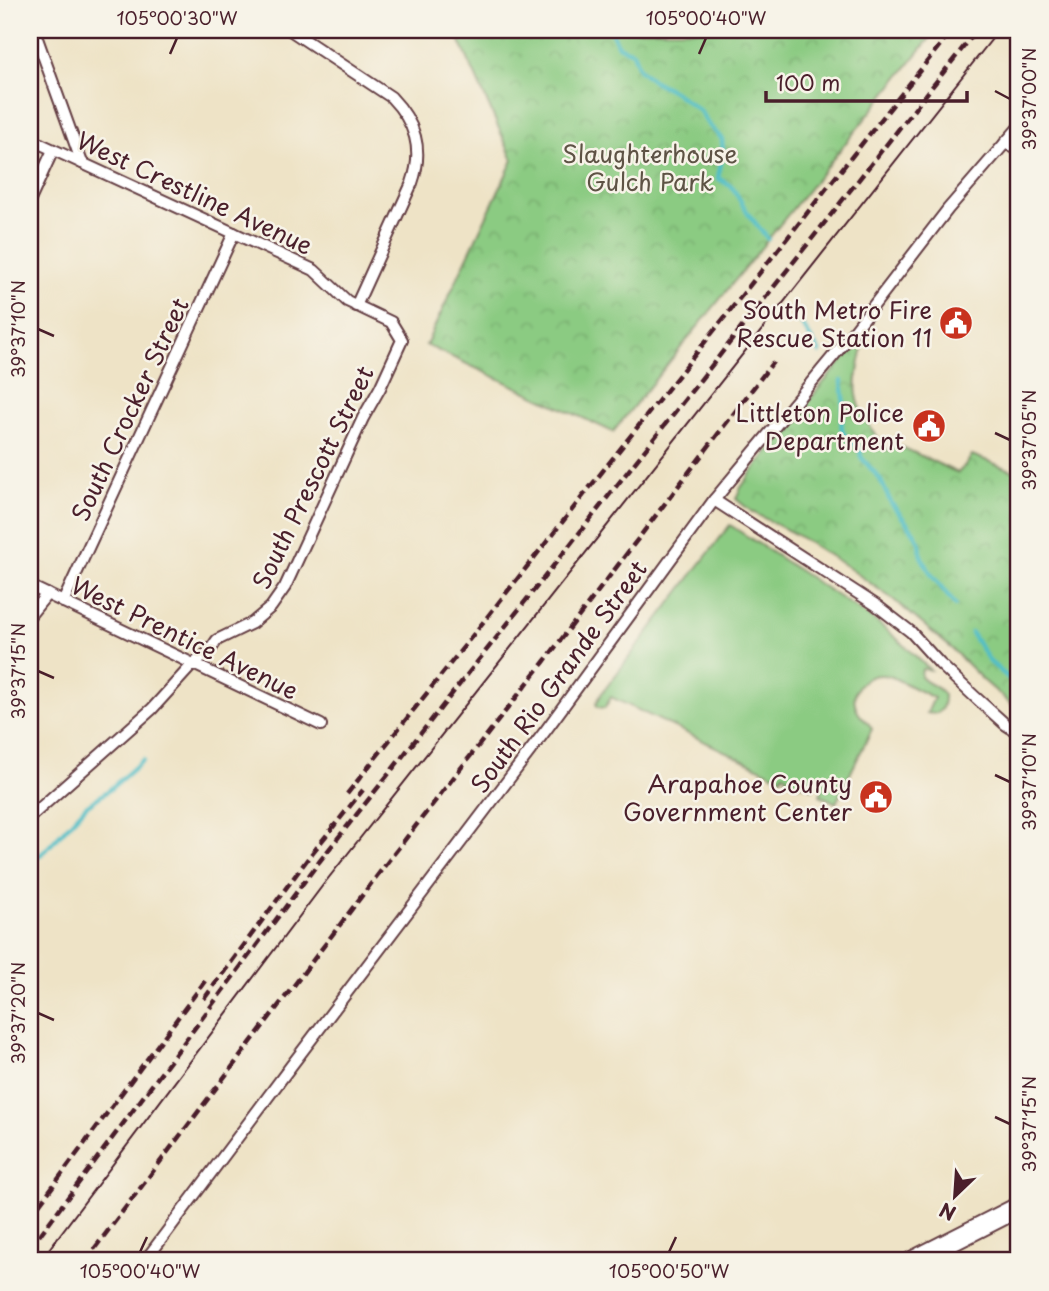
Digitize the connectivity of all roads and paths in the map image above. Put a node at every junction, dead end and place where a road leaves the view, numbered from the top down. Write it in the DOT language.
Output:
graph roads {
  1 [pos="34,30"];
  2 [pos="290,30"];
  3 [pos="1019,127"];
  4 [pos="30,139"];
  5 [pos="1005,143"];
  6 [pos="53,150"];
  7 [pos="1019,150"];
  8 [pos="82,163"];
  9 [pos="30,200"];
  10 [pos="234,233"];
  11 [pos="356,306"];
  12 [pos="402,340"];
  13 [pos="714,500"];
  14 [pos="30,586"];
  15 [pos="47,594"];
  16 [pos="63,602"];
  17 [pos="30,615"];
  18 [pos="193,664"];
  19 [pos="321,725"];
  20 [pos="1019,733"];
  21 [pos="30,817"];
  22 [pos="1019,1208"];
  23 [pos="145,1261"];
  24 [pos="913,1261"];
  25 [pos="926,1261"];
  1 -- 8 [label="street"];
  2 -- 11 [label="street"];
  3 -- 5 [label="street, South Rio Grande Street"];
  4 -- 6 [label="street, West Crestline Avenue"];
  5 -- 7 [label="street"];
  5 -- 13 [label="street, South Rio Grande Street"];
  6 -- 8 [label="street, West Crestline Avenue"];
  6 -- 9 [label="street"];
  8 -- 10 [label="street, West Crestline Avenue"];
  10 -- 11 [label="street, West Crestline Avenue"];
  10 -- 16 [label="street, South Crocker Street"];
  11 -- 12 [label="street, West Crestline Avenue"];
  12 -- 18 [label="street, South Prescott Street"];
  13 -- 20 [label="street"];
  13 -- 23 [label="street, South Rio Grande Street"];
  14 -- 15 [label="street, West Prentice Avenue"];
  15 -- 16 [label="street, West Prentice Avenue"];
  15 -- 17 [label="street"];
  16 -- 18 [label="street, West Prentice Avenue"];
  18 -- 19 [label="street, West Prentice Avenue"];
  18 -- 21 [label="street, South Prescott Street"];
  22 -- 24 [label="highway"];
  22 -- 25 [label="highway"];
}
